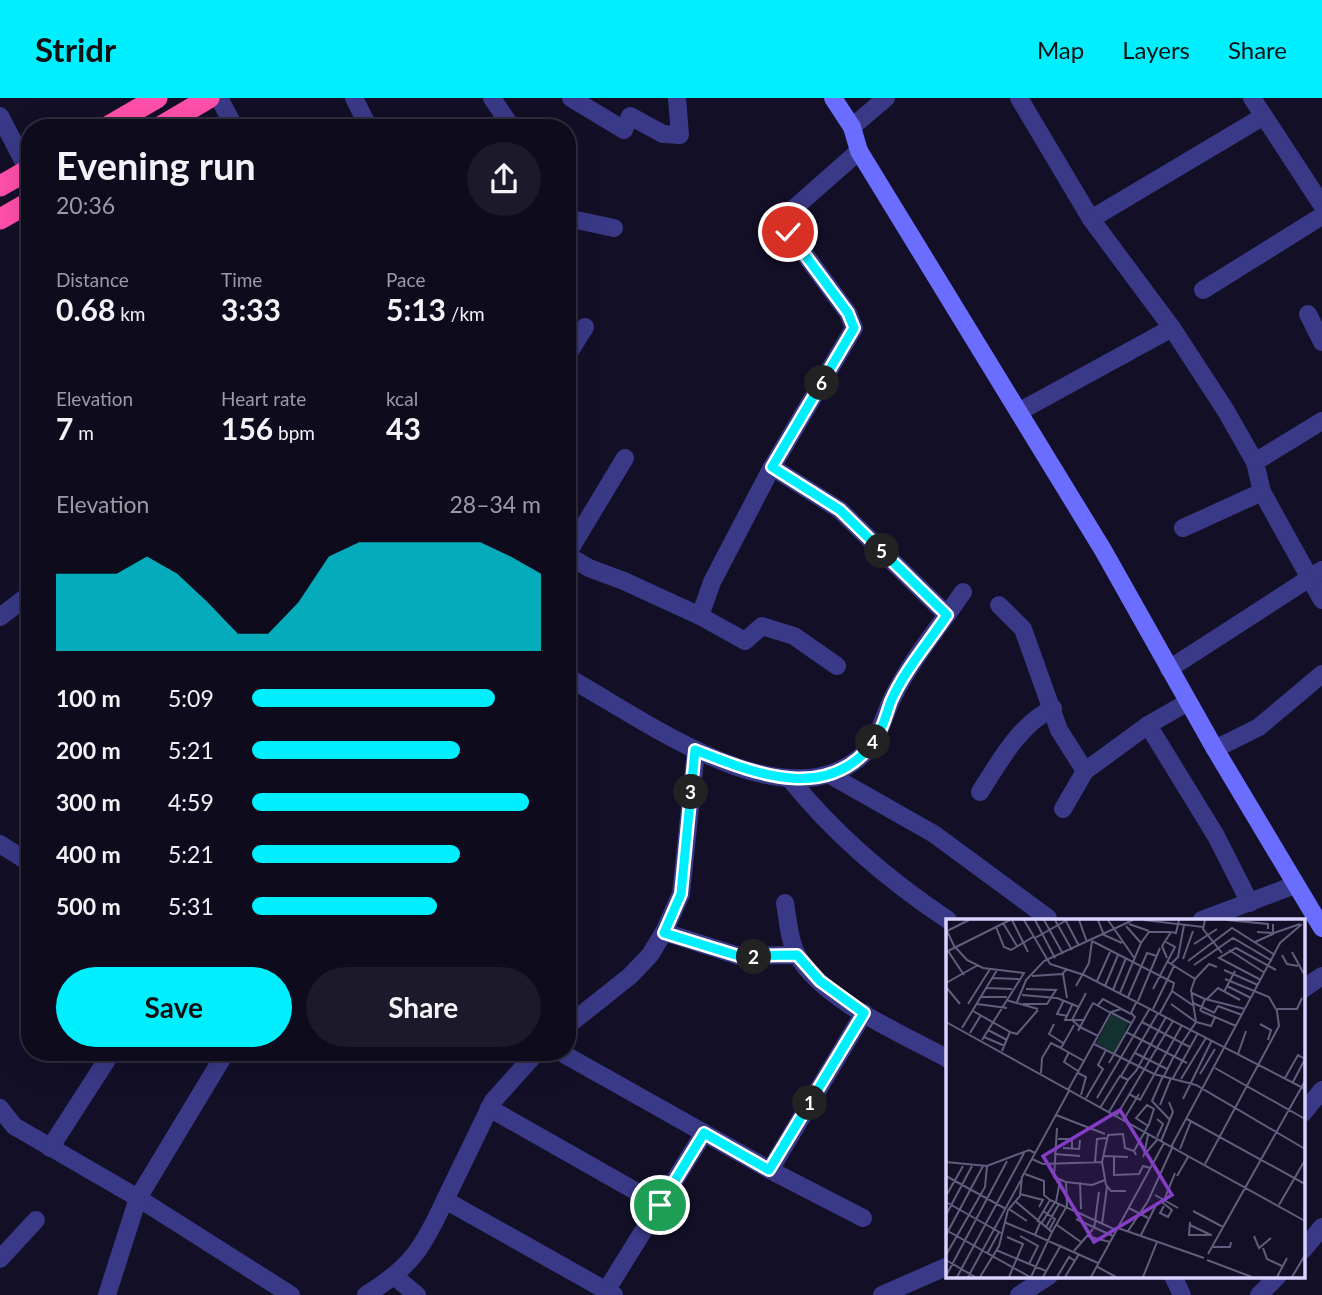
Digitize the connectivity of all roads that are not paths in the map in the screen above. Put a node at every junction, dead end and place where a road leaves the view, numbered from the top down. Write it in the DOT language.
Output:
graph roads {
  1 [pos="157,98"];
  2 [pos="209,98"];
  3 [pos="219,98"];
  4 [pos="354,98"];
  5 [pos="492,98"];
  6 [pos="571,98"];
  7 [pos="677,98"];
  8 [pos="833,98"];
  9 [pos="886,98"];
  10 [pos="1019,98"];
  11 [pos="1251,98"];
  12 [pos="127,106"];
  13 [pos="0,116"];
  14 [pos="1264,116"];
  15 [pos="114,119"];
  16 [pos="173,119"];
  17 [pos="230,119"];
  18 [pos="364,119"];
  19 [pos="506,119"];
  20 [pos="852,127"];
  21 [pos="859,151"];
  22 [pos="21,154"];
  23 [pos="21,174"];
  24 [pos="0,186"];
  25 [pos="1322,205"];
  26 [pos="21,207"];
  27 [pos="1322,216"];
  28 [pos="0,219"];
  29 [pos="1090,219"];
  30 [pos="576,220"];
  31 [pos="614,228"];
  32 [pos="1203,290"];
  33 [pos="1308,314"];
  34 [pos="584,327"];
  35 [pos="1172,328"];
  36 [pos="576,341"];
  37 [pos="1322,342"];
  38 [pos="1020,411"];
  39 [pos="1322,421"];
  40 [pos="625,458"];
  41 [pos="1255,462"];
  42 [pos="772,467"];
  43 [pos="1262,492"];
  44 [pos="1183,528"];
  45 [pos="576,539"];
  46 [pos="576,560"];
  47 [pos="1316,573"];
  48 [pos="963,592"];
  49 [pos="1322,600"];
  50 [pos="21,601"];
  51 [pos="999,605"];
  52 [pos="947,615"];
  53 [pos="700,616"];
  54 [pos="0,617"];
  55 [pos="837,666"];
  56 [pos="1169,669"];
  57 [pos="1322,674"];
  58 [pos="576,682"];
  59 [pos="1188,702"];
  60 [pos="1053,708"];
  61 [pos="1148,725"];
  62 [pos="1215,749"];
  63 [pos="695,750"];
  64 [pos="1085,771"];
  65 [pos="830,775"];
  66 [pos="790,779"];
  67 [pos="979,792"];
  68 [pos="1063,809"];
  69 [pos="0,844"];
  70 [pos="21,857"];
  71 [pos="1295,885"];
  72 [pos="785,903"];
  73 [pos="1250,903"];
  74 [pos="1048,918"];
  75 [pos="947,919"];
  76 [pos="1205,919"];
  77 [pos="1322,928"];
  78 [pos="664,933"];
  79 [pos="797,955"];
  80 [pos="1322,976"];
  81 [pos="1304,988"];
  82 [pos="864,1013"];
  83 [pos="576,1019"];
  84 [pos="946,1058"];
  85 [pos="106,1061"];
  86 [pos="221,1061"];
  87 [pos="529,1061"];
  88 [pos="576,1061"];
  89 [pos="1322,1090"];
  90 [pos="0,1108"];
  91 [pos="489,1108"];
  92 [pos="1304,1112"];
  93 [pos="704,1133"];
  94 [pos="50,1147"];
  95 [pos="769,1170"];
  96 [pos="138,1198"];
  97 [pos="445,1200"];
  98 [pos="660,1205"];
  99 [pos="863,1218"];
  100 [pos="36,1220"];
  101 [pos="1322,1227"];
  102 [pos="1304,1249"];
  103 [pos="0,1259"];
  104 [pos="946,1266"];
  105 [pos="395,1277"];
  106 [pos="1046,1278"];
  107 [pos="1174,1278"];
  108 [pos="1276,1278"];
  109 [pos="610,1293"];
  110 [pos="107,1295"];
  111 [pos="291,1295"];
  112 [pos="366,1295"];
  113 [pos="417,1295"];
  114 [pos="882,1295"];
  115 [pos="1019,1295"];
  116 [pos="1182,1295"];
  117 [pos="1259,1295"];
  1 -- 12 [label="highway"];
  2 -- 16 [label="highway"];
  3 -- 17 [label="street"];
  4 -- 18 [label="street"];
  5 -- 19 [label="street"];
  6 -- 7 [label="street"];
  8 -- 20 [label="street"];
  9 -- 20 [label="street"];
  10 -- 29 [label="street"];
  11 -- 14 [label="street"];
  12 -- 15 [label="highway"];
  13 -- 22 [label="street"];
  14 -- 25 [label="street"];
  14 -- 29 [label="street"];
  20 -- 21 [label="street"];
  21 -- 38 [label="street"];
  21 -- 42 [label="street"];
  23 -- 24 [label="highway"];
  26 -- 28 [label="highway"];
  27 -- 32 [label="street"];
  29 -- 35 [label="street"];
  30 -- 31 [label="street"];
  33 -- 37 [label="street"];
  34 -- 36 [label="street"];
  35 -- 38 [label="street"];
  35 -- 41 [label="street"];
  38 -- 56 [label="street"];
  39 -- 41 [label="street"];
  40 -- 45 [label="street"];
  41 -- 43 [label="street"];
  42 -- 52 [label="street"];
  42 -- 53 [label="street"];
  43 -- 44 [label="street"];
  43 -- 47 [label="street"];
  46 -- 53 [label="street"];
  47 -- 49 [label="street"];
  47 -- 56 [label="street"];
  48 -- 52 [label="street"];
  50 -- 54 [label="street"];
  51 -- 60 [label="street"];
  52 -- 65 [label="street"];
  53 -- 55 [label="street"];
  56 -- 59 [label="street"];
  57 -- 62 [label="street"];
  58 -- 63 [label="street"];
  59 -- 61 [label="street"];
  59 -- 62 [label="street"];
  60 -- 64 [label="street"];
  60 -- 67 [label="street"];
  61 -- 64 [label="street"];
  61 -- 73 [label="street"];
  62 -- 71 [label="street"];
  63 -- 66 [label="street"];
  63 -- 78 [label="street"];
  64 -- 68 [label="street"];
  65 -- 66 [label="street"];
  65 -- 74 [label="street"];
  66 -- 75 [label="street"];
  69 -- 70 [label="street"];
  71 -- 73 [label="street"];
  71 -- 77 [label="street"];
  72 -- 79 [label="street"];
  73 -- 76 [label="street"];
  78 -- 79 [label="street"];
  78 -- 83 [label="street"];
  79 -- 82 [label="street"];
  80 -- 81 [label="street"];
  82 -- 84 [label="street"];
  82 -- 95 [label="street"];
  85 -- 94 [label="street"];
  86 -- 96 [label="street"];
  87 -- 91 [label="street"];
  88 -- 93 [label="street"];
  89 -- 92 [label="street"];
  90 -- 94 [label="street"];
  91 -- 97 [label="street"];
  91 -- 98 [label="street"];
  93 -- 95 [label="street"];
  93 -- 98 [label="street"];
  94 -- 96 [label="street"];
  95 -- 99 [label="street"];
  96 -- 110 [label="street"];
  96 -- 111 [label="street"];
  97 -- 105 [label="street"];
  97 -- 109 [label="street"];
  98 -- 109 [label="street"];
  100 -- 103 [label="street"];
  101 -- 102 [label="street"];
  104 -- 114 [label="street"];
  105 -- 112 [label="street"];
  105 -- 113 [label="street"];
  106 -- 115 [label="street"];
  107 -- 116 [label="street"];
  108 -- 117 [label="street"];
}
